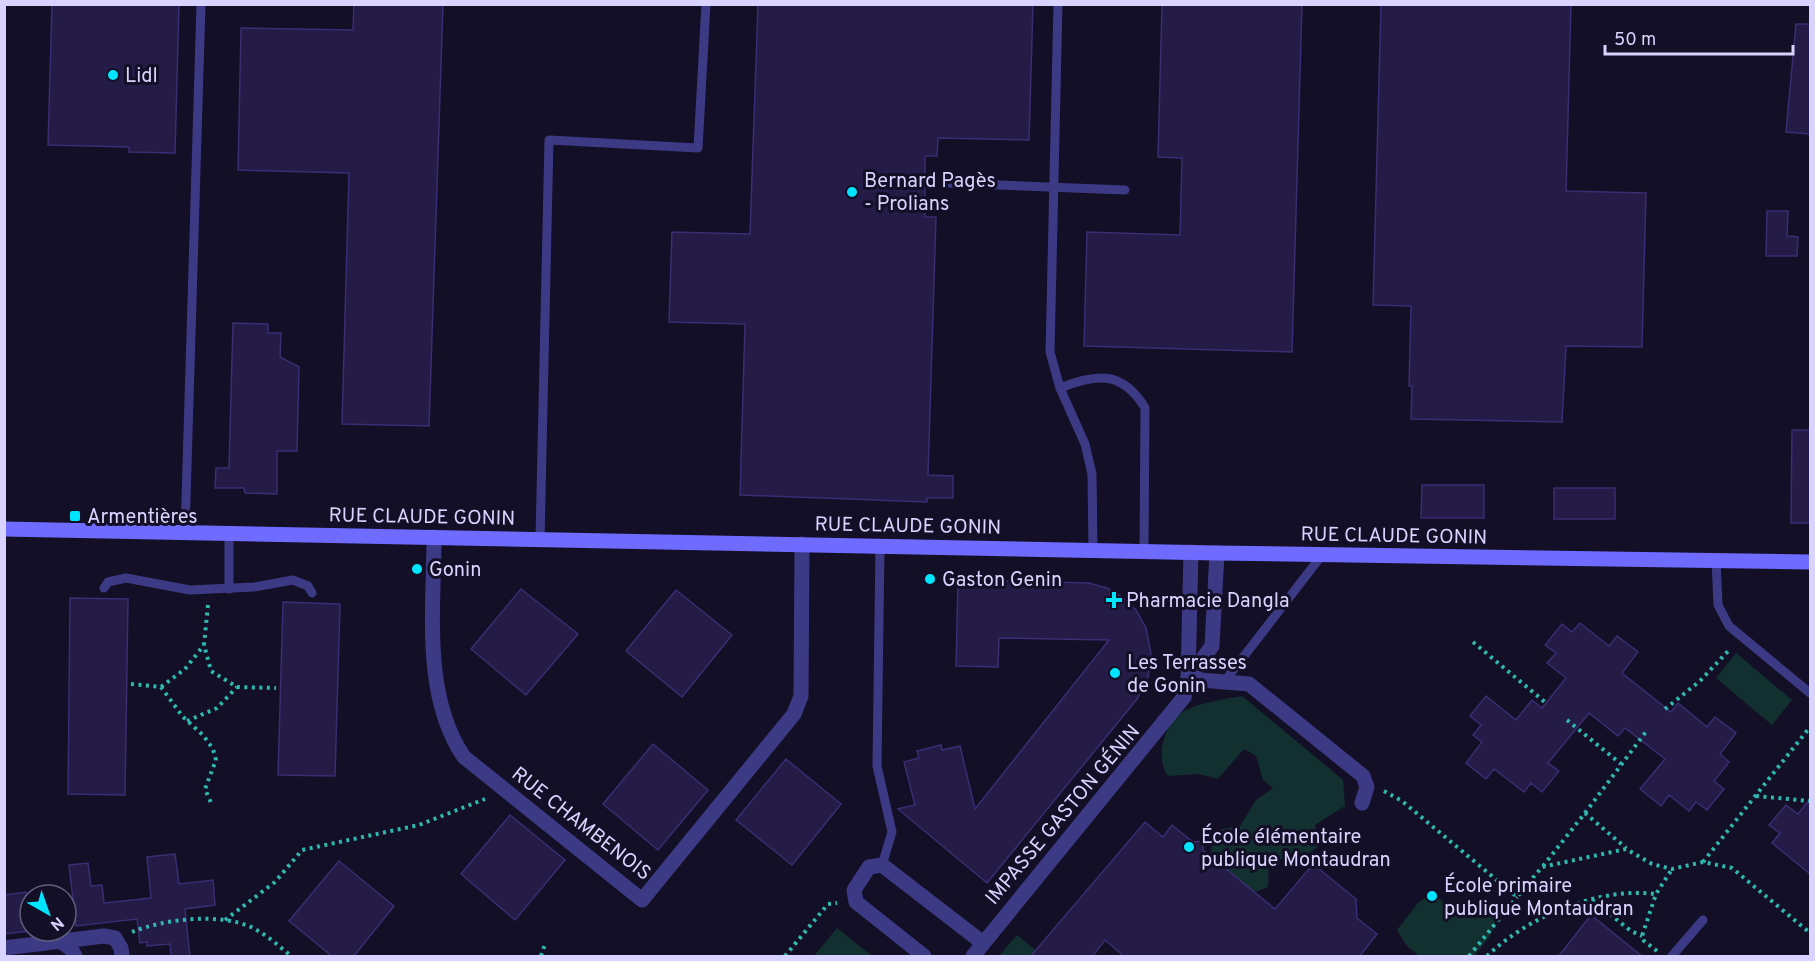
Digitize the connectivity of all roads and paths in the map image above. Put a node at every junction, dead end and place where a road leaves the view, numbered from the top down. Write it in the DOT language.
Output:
graph roads {
  1 [pos="201,4"];
  2 [pos="706,4"];
  3 [pos="1058,4"];
  4 [pos="948,183"];
  5 [pos="1054,187"];
  6 [pos="1125,190"];
  7 [pos="1059,388"];
  8 [pos="4,529"];
  9 [pos="185,532"];
  10 [pos="229,533"];
  11 [pos="434,537"];
  12 [pos="540,539"];
  13 [pos="802,544"];
  14 [pos="880,546"];
  15 [pos="1093,551"];
  16 [pos="1144,552"];
  17 [pos="1191,552"];
  18 [pos="1217,553"];
  19 [pos="1322,555"];
  20 [pos="1716,560"];
  21 [pos="1810,562"];
  22 [pos="104,588"];
  23 [pos="228,589"];
  24 [pos="210,590"];
  25 [pos="312,593"];
  26 [pos="1740,636"];
  27 [pos="1473,642"];
  28 [pos="204,645"];
  29 [pos="1188,679"];
  30 [pos="1224,682"];
  31 [pos="131,684"];
  32 [pos="160,687"];
  33 [pos="237,687"];
  34 [pos="276,688"];
  35 [pos="1810,693"];
  36 [pos="1546,703"];
  37 [pos="1665,709"];
  38 [pos="1567,720"];
  39 [pos="187,721"];
  40 [pos="1810,727"];
  41 [pos="1648,729"];
  42 [pos="1621,764"];
  43 [pos="1363,776"];
  44 [pos="513,796"];
  45 [pos="1755,796"];
  46 [pos="1810,801"];
  47 [pos="1362,803"];
  48 [pos="212,805"];
  49 [pos="1585,813"];
  50 [pos="1626,849"];
  51 [pos="1703,862"];
  52 [pos="882,865"];
  53 [pos="1542,867"];
  54 [pos="1672,869"];
  55 [pos="1656,894"];
  56 [pos="1517,897"];
  57 [pos="1592,900"];
  58 [pos="856,902"];
  59 [pos="225,920"];
  60 [pos="1703,920"];
  61 [pos="1810,933"];
  62 [pos="1642,936"];
  63 [pos="115,938"];
  64 [pos="78,939"];
  65 [pos="44,943"];
  66 [pos="63,943"];
  67 [pos="983,943"];
  68 [pos="545,944"];
  69 [pos="4,948"];
  70 [pos="75,957"];
  71 [pos="122,957"];
  72 [pos="291,957"];
  73 [pos="541,957"];
  74 [pos="785,957"];
  75 [pos="924,957"];
  76 [pos="973,957"];
  77 [pos="1469,957"];
  78 [pos="1487,957"];
  79 [pos="1665,957"];
  80 [pos="1672,957"];
  1 -- 9 [label="lane"];
  2 -- 12 [label="lane"];
  3 -- 5 [label="lane"];
  4 -- 5 [label="lane"];
  5 -- 6 [label="lane"];
  5 -- 7 [label="lane"];
  7 -- 15 [label="lane"];
  7 -- 16 [label="lane"];
  8 -- 9 [label="street, RUE CLAUDE GONIN"];
  9 -- 10 [label="street, RUE CLAUDE GONIN"];
  10 -- 11 [label="street, RUE CLAUDE GONIN"];
  10 -- 23 [label="lane"];
  11 -- 12 [label="street, RUE CLAUDE GONIN"];
  11 -- 44 [label="street, RUE CHAMBENOIS"];
  12 -- 13 [label="street, RUE CLAUDE GONIN"];
  13 -- 14 [label="street, RUE CLAUDE GONIN"];
  13 -- 44 [label="street, RUE CHAMBENOIS"];
  14 -- 15 [label="street, RUE CLAUDE GONIN"];
  14 -- 52 [label="lane"];
  15 -- 16 [label="street, RUE CLAUDE GONIN"];
  16 -- 17 [label="street, RUE CLAUDE GONIN"];
  17 -- 18 [label="street, RUE CLAUDE GONIN"];
  17 -- 29 [label="street, IMPASSE GASTON GÉNIN"];
  18 -- 19 [label="street, RUE CLAUDE GONIN"];
  18 -- 29 [label="street, IMPASSE GASTON GÉNIN"];
  19 -- 20 [label="street, RUE CLAUDE GONIN"];
  19 -- 30 [label="lane"];
  20 -- 21 [label="street, RUE CLAUDE GONIN"];
  20 -- 26 [label="lane"];
  22 -- 24 [label="lane"];
  23 -- 24 [label="lane"];
  23 -- 25 [label="lane"];
  24 -- 28 [label="path"];
  26 -- 35 [label="lane"];
  26 -- 37 [label="path"];
  27 -- 36 [label="path"];
  28 -- 32 [label="path"];
  28 -- 33 [label="path"];
  29 -- 30 [label="street"];
  29 -- 67 [label="street, IMPASSE GASTON GÉNIN"];
  30 -- 43 [label="street"];
  31 -- 32 [label="path"];
  32 -- 39 [label="path"];
  33 -- 34 [label="path"];
  33 -- 39 [label="path"];
  38 -- 42 [label="path"];
  39 -- 48 [label="path"];
  40 -- 45 [label="path"];
  41 -- 42 [label="path"];
  42 -- 49 [label="path"];
  43 -- 47 [label="street"];
  43 -- 56 [label="path"];
  44 -- 59 [label="path"];
  45 -- 46 [label="path"];
  45 -- 51 [label="path"];
  49 -- 50 [label="path"];
  49 -- 53 [label="path"];
  50 -- 53 [label="path"];
  50 -- 54 [label="path"];
  51 -- 54 [label="path"];
  51 -- 61 [label="path"];
  52 -- 58 [label="street"];
  52 -- 67 [label="street"];
  53 -- 56 [label="path"];
  54 -- 55 [label="path"];
  55 -- 57 [label="path"];
  55 -- 62 [label="path"];
  56 -- 77 [label="path"];
  57 -- 62 [label="path"];
  57 -- 78 [label="path"];
  58 -- 74 [label="path"];
  58 -- 75 [label="street"];
  59 -- 63 [label="path"];
  59 -- 72 [label="path"];
  60 -- 80 [label="lane"];
  62 -- 79 [label="path"];
  63 -- 64 [label="street"];
  63 -- 71 [label="street"];
  65 -- 69 [label="street"];
  66 -- 70 [label="street"];
  67 -- 76 [label="street, IMPASSE GASTON GÉNIN"];
  68 -- 73 [label="path"];
}
